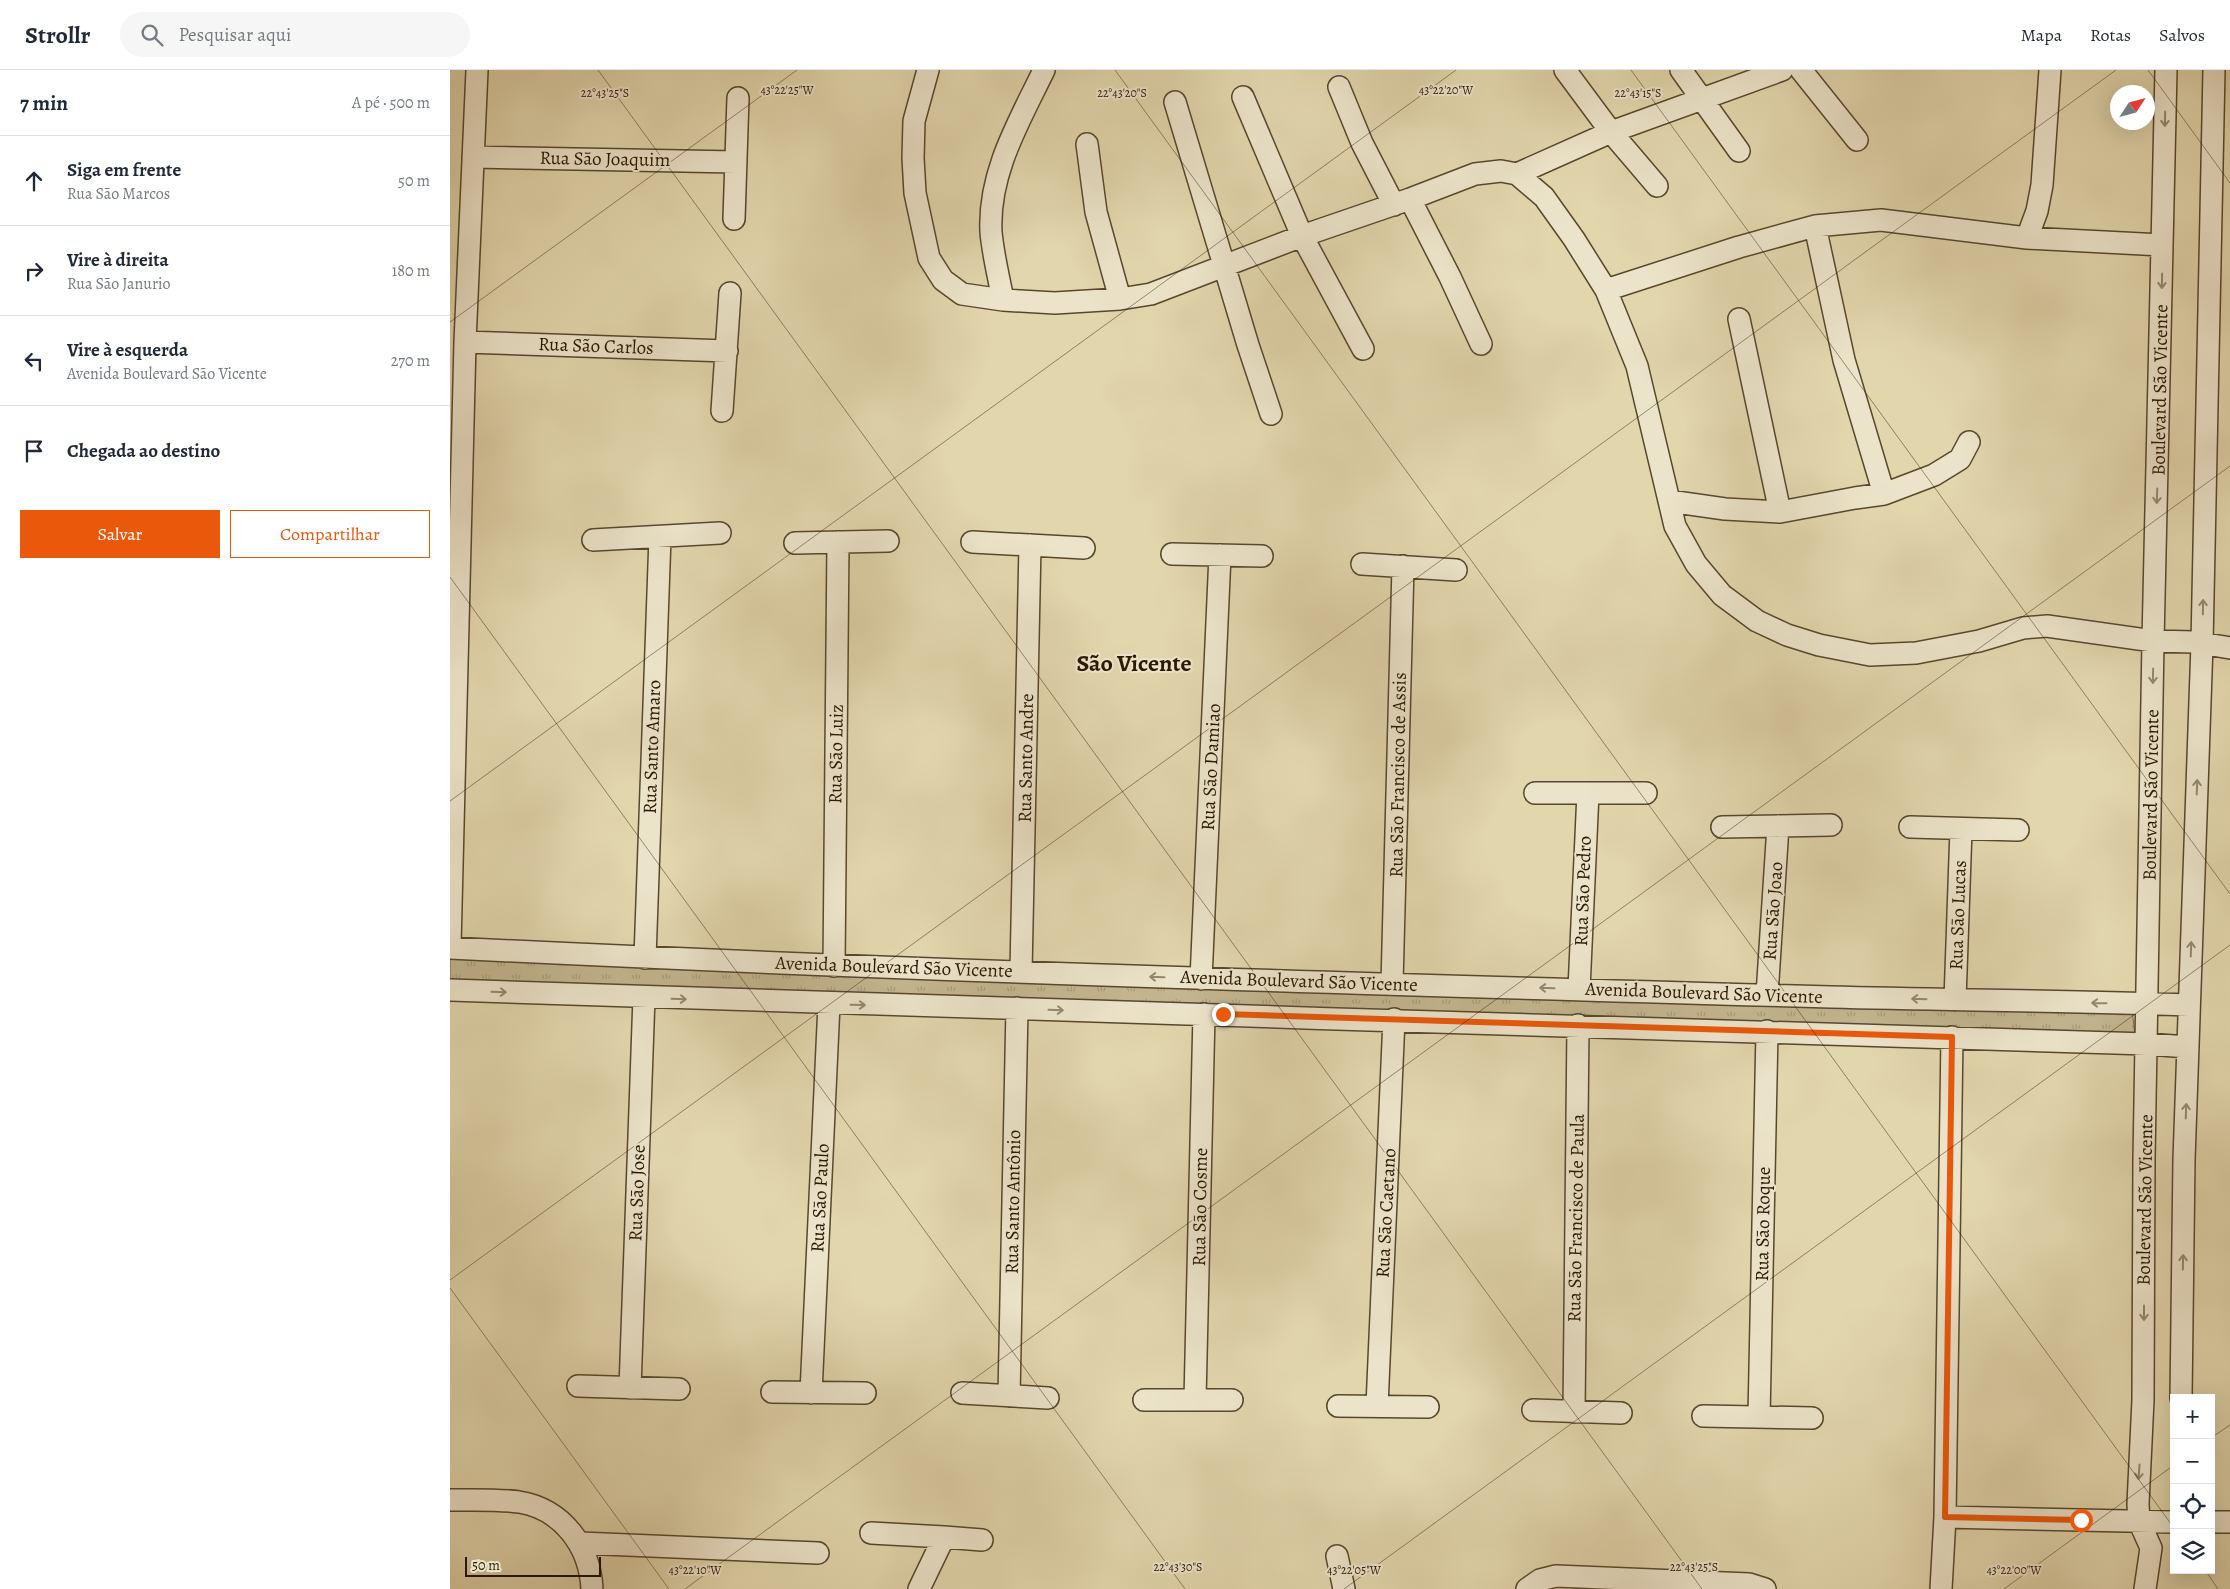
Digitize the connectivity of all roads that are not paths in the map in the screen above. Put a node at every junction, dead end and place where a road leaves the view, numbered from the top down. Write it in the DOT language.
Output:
graph roads {
  1 [pos="476,70"];
  2 [pos="928,70"];
  3 [pos="1044,70"];
  4 [pos="1565,70"];
  5 [pos="1681,70"];
  6 [pos="1782,70"];
  7 [pos="1801,70"];
  8 [pos="2050,70"];
  9 [pos="2166,70"];
  10 [pos="2214,70"];
  11 [pos="1339,87"];
  12 [pos="1244,97"];
  13 [pos="738,98"];
  14 [pos="1704,100"];
  15 [pos="1175,102"];
  16 [pos="1611,132"];
  17 [pos="1857,140"];
  18 [pos="1087,144"];
  19 [pos="1739,151"];
  20 [pos="474,157"];
  21 [pos="736,162"];
  22 [pos="1517,174"];
  23 [pos="1657,186"];
  24 [pos="1402,202"];
  25 [pos="734,219"];
  26 [pos="1815,226"];
  27 [pos="1302,236"];
  28 [pos="2027,238"];
  29 [pos="2162,245"];
  30 [pos="1225,266"];
  31 [pos="1606,290"];
  32 [pos="730,293"];
  33 [pos="1120,299"];
  34 [pos="1003,300"];
  35 [pos="1739,319"];
  36 [pos="466,342"];
  37 [pos="1481,344"];
  38 [pos="1363,349"];
  39 [pos="727,351"];
  40 [pos="722,410"];
  41 [pos="1271,414"];
  42 [pos="1969,442"];
  43 [pos="1884,494"];
  44 [pos="1669,500"];
  45 [pos="1780,512"];
  46 [pos="720,533"];
  47 [pos="660,536"];
  48 [pos="593,540"];
  49 [pos="838,542"];
  50 [pos="888,542"];
  51 [pos="972,542"];
  52 [pos="795,543"];
  53 [pos="1030,545"];
  54 [pos="1084,548"];
  55 [pos="1172,554"];
  56 [pos="1220,555"];
  57 [pos="1262,556"];
  58 [pos="1362,564"];
  59 [pos="1403,566"];
  60 [pos="1456,570"];
  61 [pos="454,628"];
  62 [pos="2153,641"];
  63 [pos="2202,644"];
  64 [pos="2230,648"];
  65 [pos="1534,793"];
  66 [pos="1588,793"];
  67 [pos="1646,794"];
  68 [pos="1831,825"];
  69 [pos="1778,826"];
  70 [pos="1722,827"];
  71 [pos="1910,828"];
  72 [pos="1961,829"];
  73 [pos="2018,830"];
  74 [pos="450,947"];
  75 [pos="645,958"];
  76 [pos="834,966"];
  77 [pos="1021,971"];
  78 [pos="1201,978"];
  79 [pos="1392,984"];
  80 [pos="1579,989"];
  81 [pos="450,990"];
  82 [pos="1767,995"];
  83 [pos="644,997"];
  84 [pos="1955,1000"];
  85 [pos="829,1004"];
  86 [pos="2148,1004"];
  87 [pos="2189,1005"];
  88 [pos="1017,1008"];
  89 [pos="1204,1014"];
  90 [pos="1394,1019"];
  91 [pos="1578,1025"];
  92 [pos="1767,1031"];
  93 [pos="1952,1037"];
  94 [pos="2147,1044"];
  95 [pos="2188,1047"];
  96 [pos="578,1386"];
  97 [pos="630,1388"];
  98 [pos="679,1389"];
  99 [pos="772,1392"];
  100 [pos="811,1393"];
  101 [pos="865,1393"];
  102 [pos="962,1393"];
  103 [pos="2181,1394"];
  104 [pos="1010,1396"];
  105 [pos="1048,1398"];
  106 [pos="1144,1400"];
  107 [pos="1195,1400"];
  108 [pos="1232,1400"];
  109 [pos="1338,1406"];
  110 [pos="1377,1406"];
  111 [pos="1428,1407"];
  112 [pos="1533,1410"];
  113 [pos="1574,1412"];
  114 [pos="1620,1413"];
  115 [pos="1703,1416"];
  116 [pos="1759,1417"];
  117 [pos="1812,1418"];
  118 [pos="450,1500"];
  119 [pos="1945,1517"];
  120 [pos="2139,1521"];
  121 [pos="2170,1522"];
  122 [pos="2215,1522"];
  123 [pos="2230,1522"];
  124 [pos="2171,1529"];
  125 [pos="871,1533"];
  126 [pos="944,1537"];
  127 [pos="982,1540"];
  128 [pos="580,1543"];
  129 [pos="2151,1548"];
  130 [pos="818,1553"];
  131 [pos="1337,1556"];
  132 [pos="1534,1584"];
  133 [pos="592,1589"];
  134 [pos="920,1589"];
  135 [pos="1344,1589"];
  136 [pos="1765,1589"];
  137 [pos="1941,1589"];
  138 [pos="2145,1589"];
  1 -- 20 [label="street"];
  2 -- 34 [label="street"];
  3 -- 34 [label="street"];
  4 -- 16 [label="street"];
  5 -- 14 [label="street"];
  6 -- 14 [label="street"];
  7 -- 17 [label="street"];
  8 -- 28 [label="street"];
  9 -- 29 [label="street, Boulevard São Vicente, one-way"];
  63 -- 10 [label="street, Boulevard São Vicente, one-way"];
  11 -- 24 [label="street"];
  12 -- 27 [label="street"];
  13 -- 21 [label="street"];
  14 -- 16 [label="street"];
  14 -- 19 [label="street"];
  15 -- 30 [label="street"];
  16 -- 22 [label="street"];
  16 -- 23 [label="street"];
  18 -- 33 [label="street"];
  20 -- 21 [label="street, Rua Sāo Joaquim"];
  20 -- 36 [label="street"];
  21 -- 25 [label="street"];
  22 -- 24 [label="street"];
  22 -- 31 [label="street"];
  24 -- 27 [label="street"];
  24 -- 37 [label="street"];
  26 -- 28 [label="street"];
  26 -- 31 [label="street"];
  26 -- 43 [label="street"];
  27 -- 30 [label="street"];
  27 -- 38 [label="street"];
  28 -- 29 [label="street"];
  29 -- 62 [label="street, Boulevard São Vicente, one-way"];
  30 -- 33 [label="street"];
  30 -- 41 [label="street"];
  31 -- 44 [label="street"];
  32 -- 39 [label="street"];
  33 -- 34 [label="street"];
  35 -- 45 [label="street"];
  36 -- 39 [label="street, Rua São Carlos"];
  36 -- 61 [label="street"];
  39 -- 40 [label="street"];
  42 -- 43 [label="street"];
  43 -- 45 [label="street"];
  44 -- 45 [label="street"];
  44 -- 62 [label="street"];
  46 -- 47 [label="street"];
  47 -- 48 [label="street"];
  47 -- 75 [label="street, Rua Santo Amaro"];
  49 -- 50 [label="street"];
  49 -- 52 [label="street"];
  49 -- 76 [label="street, Rua Sāo Luiz"];
  51 -- 53 [label="street"];
  53 -- 54 [label="street"];
  53 -- 77 [label="street, Rua Santo Andre"];
  55 -- 56 [label="street"];
  56 -- 57 [label="street"];
  56 -- 78 [label="street, Rua Sāo Damiao"];
  58 -- 59 [label="street"];
  59 -- 60 [label="street"];
  59 -- 79 [label="street, Rua Sāo Francisco de Assis"];
  61 -- 74 [label="street"];
  62 -- 63 [label="street"];
  62 -- 86 [label="street, Boulevard São Vicente, one-way"];
  63 -- 64 [label="street"];
  87 -- 63 [label="street, Boulevard São Vicente, one-way"];
  65 -- 66 [label="street"];
  66 -- 67 [label="street"];
  66 -- 80 [label="street, Rua Sāo Pedro"];
  68 -- 69 [label="street"];
  69 -- 70 [label="street"];
  69 -- 82 [label="street, Rua Sāo Joao"];
  71 -- 72 [label="street"];
  72 -- 73 [label="street"];
  72 -- 84 [label="street, Rua Sāo Lucas"];
  74 -- 75 [label="street, Avenida Boulevard São Vicente"];
  75 -- 76 [label="street, Avenida Boulevard São Vicente"];
  76 -- 77 [label="street, Avenida Boulevard São Vicente"];
  78 -- 77 [label="street, Avenida Boulevard São Vicente, one-way"];
  78 -- 79 [label="street, Avenida Boulevard São Vicente"];
  80 -- 79 [label="street, Avenida Boulevard São Vicente, one-way"];
  80 -- 82 [label="street, Avenida Boulevard São Vicente"];
  81 -- 83 [label="street, Avenida Boulevard São Vicente, one-way"];
  84 -- 82 [label="street, Avenida Boulevard São Vicente, one-way"];
  83 -- 85 [label="street, Avenida Boulevard São Vicente, one-way"];
  83 -- 97 [label="street, Rua Sāo Jose"];
  86 -- 84 [label="street, Avenida Boulevard São Vicente, one-way"];
  85 -- 88 [label="street, Avenida Boulevard São Vicente, one-way"];
  85 -- 100 [label="street, Rua Sāo Paulo"];
  86 -- 87 [label="street, Avenida Boulevard São Vicente"];
  86 -- 94 [label="street, Boulevard São Vicente"];
  87 -- 95 [label="street, Boulevard São Vicente"];
  88 -- 89 [label="street, Avenida Boulevard São Vicente, one-way"];
  88 -- 104 [label="street, Rua Santo Antônio"];
  89 -- 90 [label="street, Avenida Boulevard São Vicente"];
  89 -- 107 [label="street, Rua Sāo Cosme"];
  90 -- 91 [label="street, Avenida Boulevard São Vicente"];
  90 -- 110 [label="street, Rua Sāo Caetano"];
  91 -- 92 [label="street, Avenida Boulevard São Vicente"];
  91 -- 113 [label="street, Rua Sāo Francisco de Paula"];
  92 -- 93 [label="street, Avenida Boulevard São Vicente"];
  92 -- 116 [label="street, Rua Sāo Roque"];
  93 -- 94 [label="street, Avenida Boulevard São Vicente"];
  93 -- 119 [label="street"];
  94 -- 95 [label="street, Avenida Boulevard São Vicente"];
  94 -- 120 [label="street, Boulevard São Vicente, one-way"];
  103 -- 95 [label="street, Boulevard São Vicente, one-way"];
  96 -- 97 [label="street"];
  97 -- 98 [label="street"];
  99 -- 100 [label="street"];
  100 -- 101 [label="street"];
  102 -- 104 [label="street"];
  104 -- 105 [label="street"];
  106 -- 107 [label="street"];
  107 -- 108 [label="street"];
  109 -- 110 [label="street"];
  110 -- 111 [label="street"];
  112 -- 113 [label="street"];
  113 -- 114 [label="street"];
  115 -- 116 [label="street"];
  116 -- 117 [label="street"];
  118 -- 128 [label="street"];
  119 -- 120 [label="street"];
  119 -- 137 [label="street"];
  120 -- 121 [label="street"];
  120 -- 129 [label="street"];
  122 -- 123 [label="street"];
  124 -- 129 [label="street"];
  125 -- 126 [label="street"];
  126 -- 127 [label="street"];
  126 -- 134 [label="street"];
  128 -- 130 [label="street"];
  128 -- 133 [label="street"];
  129 -- 138 [label="street"];
  131 -- 135 [label="street"];
  132 -- 136 [label="street"];
}
